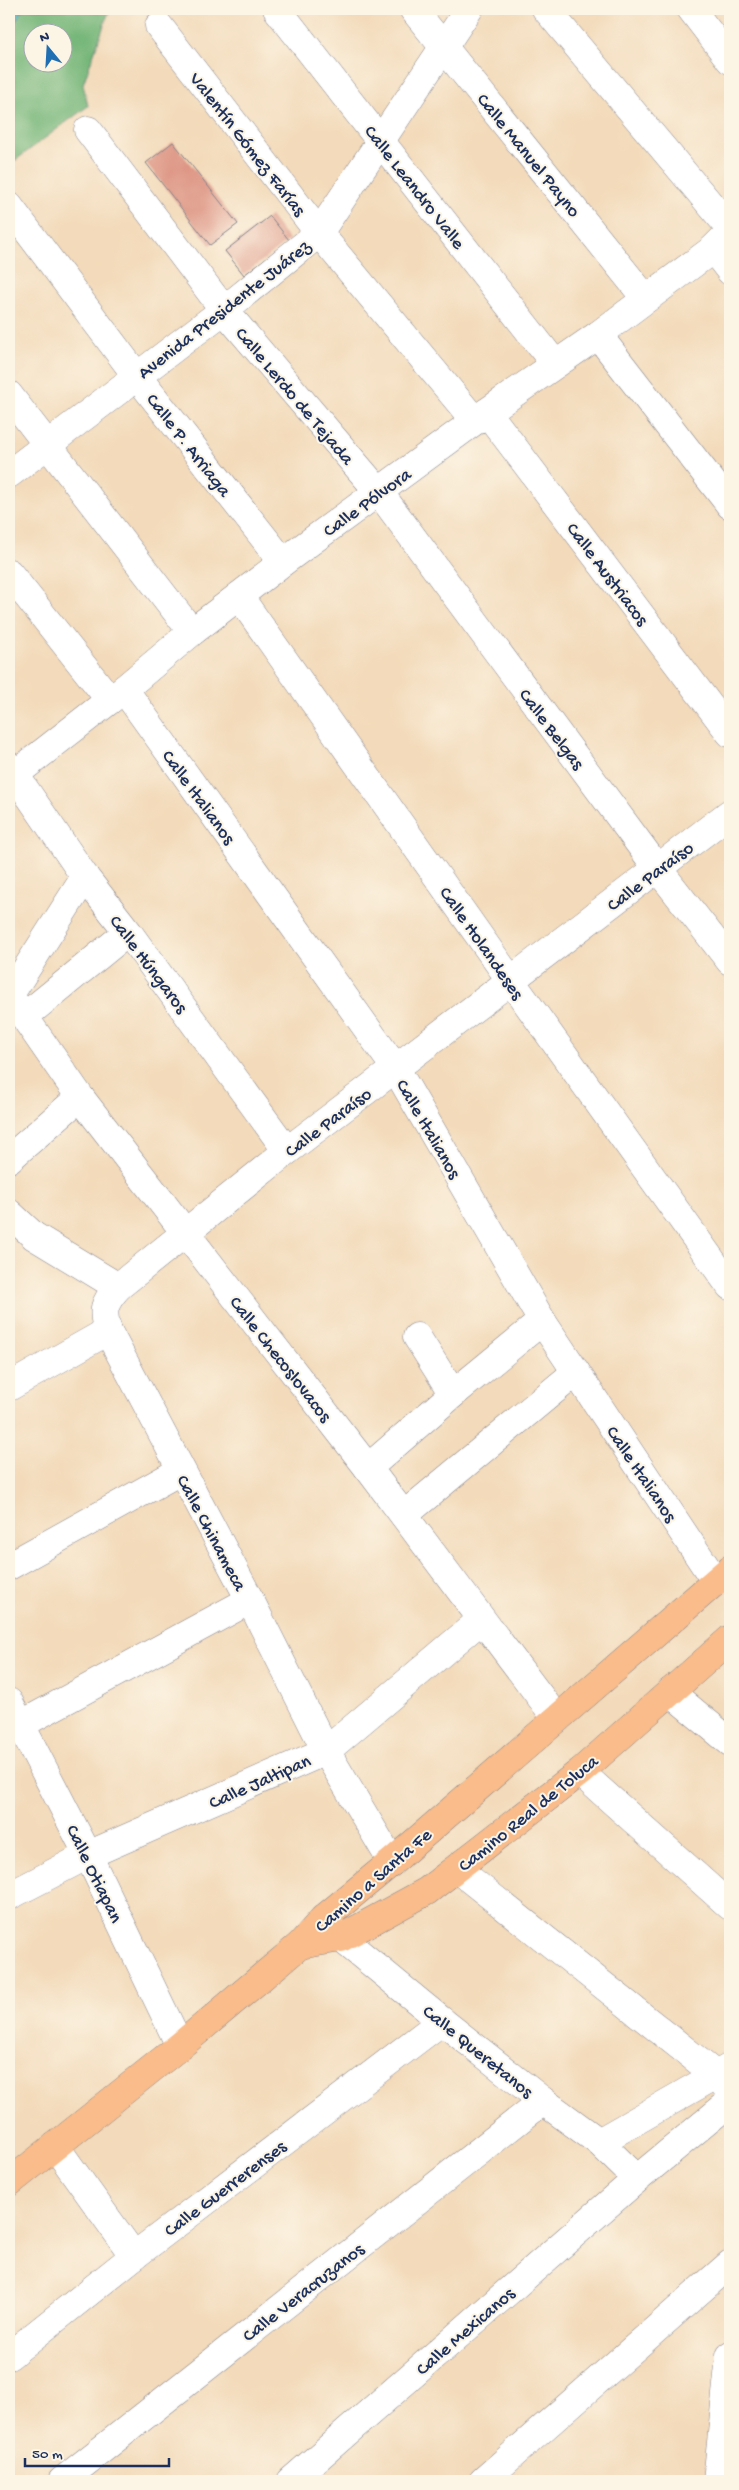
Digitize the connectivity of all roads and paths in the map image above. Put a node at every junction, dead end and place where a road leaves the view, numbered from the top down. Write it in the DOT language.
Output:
graph roads {
  1 [pos="277,9"];
  2 [pos="413,9"];
  3 [pos="469,9"];
  4 [pos="546,9"];
  5 [pos="691,9"];
  6 [pos="159,26"];
  7 [pos="444,46"];
  8 [pos="730,60"];
  9 [pos="88,130"];
  10 [pos="381,142"];
  11 [pos="9,206"];
  12 [pos="730,228"];
  13 [pos="319,233"];
  14 [pos="722,241"];
  15 [pos="730,271"];
  16 [pos="646,299"];
  17 [pos="224,310"];
  18 [pos="598,335"];
  19 [pos="555,364"];
  20 [pos="136,375"];
  21 [pos="9,395"];
  22 [pos="481,417"];
  23 [pos="48,445"];
  24 [pos="9,474"];
  25 [pos="378,492"];
  26 [pos="730,505"];
  27 [pos="283,562"];
  28 [pos="9,573"];
  29 [pos="239,596"];
  30 [pos="192,632"];
  31 [pos="117,695"];
  32 [pos="730,733"];
  33 [pos="11,773"];
  34 [pos="730,813"];
  35 [pos="658,869"];
  36 [pos="85,877"];
  37 [pos="128,932"];
  38 [pos="730,961"];
  39 [pos="511,981"];
  40 [pos="14,1002"];
  41 [pos="396,1069"];
  42 [pos="80,1097"];
  43 [pos="287,1151"];
  44 [pos="9,1159"];
  45 [pos="18,1227"];
  46 [pos="184,1233"];
  47 [pos="730,1286"];
  48 [pos="118,1287"];
  49 [pos="542,1321"];
  50 [pos="108,1331"];
  51 [pos="417,1337"];
  52 [pos="576,1372"];
  53 [pos="9,1387"];
  54 [pos="453,1394"];
  55 [pos="368,1468"];
  56 [pos="180,1471"];
  57 [pos="404,1515"];
  58 [pos="9,1566"];
  59 [pos="723,1576"];
  60 [pos="250,1600"];
  61 [pos="481,1620"];
  62 [pos="730,1639"];
  63 [pos="670,1692"];
  64 [pos="557,1719"];
  65 [pos="12,1720"];
  66 [pos="730,1742"];
  67 [pos="326,1751"];
  68 [pos="580,1772"];
  69 [pos="88,1855"];
  70 [pos="392,1862"];
  71 [pos="457,1869"];
  72 [pos="9,1896"];
  73 [pos="730,1906"];
  74 [pos="322,1919"];
  75 [pos="341,1938"];
  76 [pos="300,1945"];
  77 [pos="442,2021"];
  78 [pos="180,2046"];
  79 [pos="726,2077"];
  80 [pos="543,2101"];
  81 [pos="730,2102"];
  82 [pos="599,2142"];
  83 [pos="56,2146"];
  84 [pos="11,2176"];
  85 [pos="637,2179"];
  86 [pos="134,2256"];
  87 [pos="730,2264"];
  88 [pos="9,2356"];
  89 [pos="730,2356"];
  90 [pos="62,2481"];
  91 [pos="291,2481"];
  92 [pos="483,2481"];
  93 [pos="717,2481"];
  1 -- 10 [label="street, Calle Leandro Valle"];
  2 -- 7 [label="street, Calle Manuel Payno"];
  3 -- 7 [label="street, Avenida Presidente Juárez"];
  4 -- 12 [label="street"];
  5 -- 8 [label="street"];
  6 -- 13 [label="street, Valentín Gómez Farías"];
  7 -- 10 [label="street, Avenida Presidente Juárez"];
  7 -- 16 [label="street, Calle Manuel Payno"];
  9 -- 17 [label="street, Calle Lerdo de Tejada"];
  10 -- 13 [label="street, Avenida Presidente Juárez"];
  10 -- 19 [label="street, Calle Leandro Valle"];
  11 -- 20 [label="street, Calle P. Arriaga"];
  13 -- 17 [label="street, Avenida Presidente Juárez"];
  13 -- 22 [label="street, Valentín Gómez Farías"];
  14 -- 15 [label="street"];
  14 -- 16 [label="street, Calle Pólvora"];
  16 -- 18 [label="street, Calle Pólvora"];
  17 -- 20 [label="street, Avenida Presidente Juárez"];
  17 -- 25 [label="street, Calle Lerdo de Tejada"];
  18 -- 19 [label="street, Calle Pólvora"];
  18 -- 26 [label="street"];
  19 -- 22 [label="street, Calle Pólvora"];
  20 -- 23 [label="street, Avenida Presidente Juárez"];
  20 -- 27 [label="street, Calle P. Arriaga"];
  21 -- 23 [label="street"];
  22 -- 25 [label="street, Calle Pólvora"];
  22 -- 32 [label="street, Calle Austriacos"];
  23 -- 24 [label="street, Avenida Presidente Juárez"];
  23 -- 30 [label="street"];
  25 -- 27 [label="street, Calle Pólvora"];
  25 -- 35 [label="street, Calle Belgas"];
  27 -- 29 [label="street, Calle Pólvora"];
  28 -- 31 [label="street, Calle Italianos"];
  29 -- 30 [label="street, Calle Pólvora"];
  29 -- 39 [label="street, Calle Holandeses"];
  30 -- 31 [label="street, Calle Pólvora"];
  31 -- 33 [label="street, Calle Pólvora"];
  31 -- 41 [label="street, Calle Italianos"];
  33 -- 36 [label="street, Calle Húngaros"];
  34 -- 35 [label="street, Calle Paraíso"];
  35 -- 38 [label="street, Calle Belgas"];
  35 -- 39 [label="street, Calle Paraíso"];
  36 -- 37 [label="street, Calle Húngaros"];
  36 -- 40 [label="street"];
  37 -- 40 [label="street"];
  37 -- 43 [label="street, Calle Húngaros"];
  39 -- 41 [label="street, Calle Paraíso"];
  39 -- 47 [label="street, Calle Holandeses"];
  40 -- 42 [label="street, Calle Checoslovacos"];
  41 -- 43 [label="street, Calle Paraíso"];
  41 -- 49 [label="street, Calle Italianos"];
  42 -- 44 [label="street"];
  42 -- 46 [label="street, Calle Checoslovacos"];
  43 -- 46 [label="street, Calle Paraíso"];
  45 -- 48 [label="street"];
  46 -- 48 [label="street, Calle Paraíso"];
  46 -- 55 [label="street, Calle Checoslovacos"];
  48 -- 50 [label="street, Calle Chinameca"];
  49 -- 52 [label="street, Calle Italianos"];
  49 -- 54 [label="street"];
  50 -- 53 [label="street"];
  50 -- 56 [label="street, Calle Chinameca"];
  51 -- 54 [label="street"];
  52 -- 57 [label="street"];
  52 -- 59 [label="street, Calle Italianos"];
  54 -- 55 [label="street"];
  55 -- 57 [label="street, Calle Checoslovacos"];
  56 -- 58 [label="street"];
  56 -- 60 [label="street, Calle Chinameca"];
  57 -- 61 [label="street, Calle Checoslovacos"];
  59 -- 64 [label="main road, Camino a Santa Fe"];
  60 -- 65 [label="street"];
  60 -- 67 [label="street, Calle Chinameca"];
  61 -- 64 [label="street, Calle Checoslovacos"];
  61 -- 67 [label="street, Calle Jaltipan"];
  62 -- 63 [label="main road, Camino Real de Toluca"];
  63 -- 66 [label="street"];
  63 -- 68 [label="main road, Camino Real de Toluca"];
  64 -- 70 [label="main road, Camino a Santa Fe"];
  65 -- 69 [label="street, Calle Otiapan"];
  67 -- 69 [label="street, Calle Jaltipan"];
  67 -- 70 [label="street, Calle Chinameca"];
  68 -- 71 [label="main road, Camino Real de Toluca"];
  68 -- 73 [label="street"];
  69 -- 72 [label="street, Calle Jaltipan"];
  69 -- 78 [label="street, Calle Otiapan"];
  70 -- 74 [label="main road, Camino a Santa Fe"];
  71 -- 75 [label="main road, Camino Real de Toluca"];
  71 -- 79 [label="street"];
  74 -- 75 [label="street, Calle Queretanos"];
  74 -- 76 [label="main road, Camino a Santa Fe"];
  75 -- 76 [label="main road, Camino Real de Toluca"];
  75 -- 77 [label="street, Calle Queretanos"];
  76 -- 78 [label="main road, Camino a Santa Fe"];
  77 -- 80 [label="street, Calle Queretanos"];
  77 -- 86 [label="street, Calle Guerrerenses"];
  78 -- 83 [label="main road, Camino a Santa Fe"];
  79 -- 82 [label="street"];
  80 -- 82 [label="street, Calle Queretanos"];
  80 -- 90 [label="street, Calle Veracruzanos"];
  81 -- 85 [label="street, Calle Mexicanos"];
  82 -- 85 [label="street, Calle Queretanos"];
  83 -- 84 [label="main road, Camino a Santa Fe"];
  83 -- 86 [label="street"];
  85 -- 91 [label="street, Calle Mexicanos"];
  86 -- 88 [label="street, Calle Guerrerenses"];
  87 -- 92 [label="street"];
  89 -- 93 [label="street"];
}
